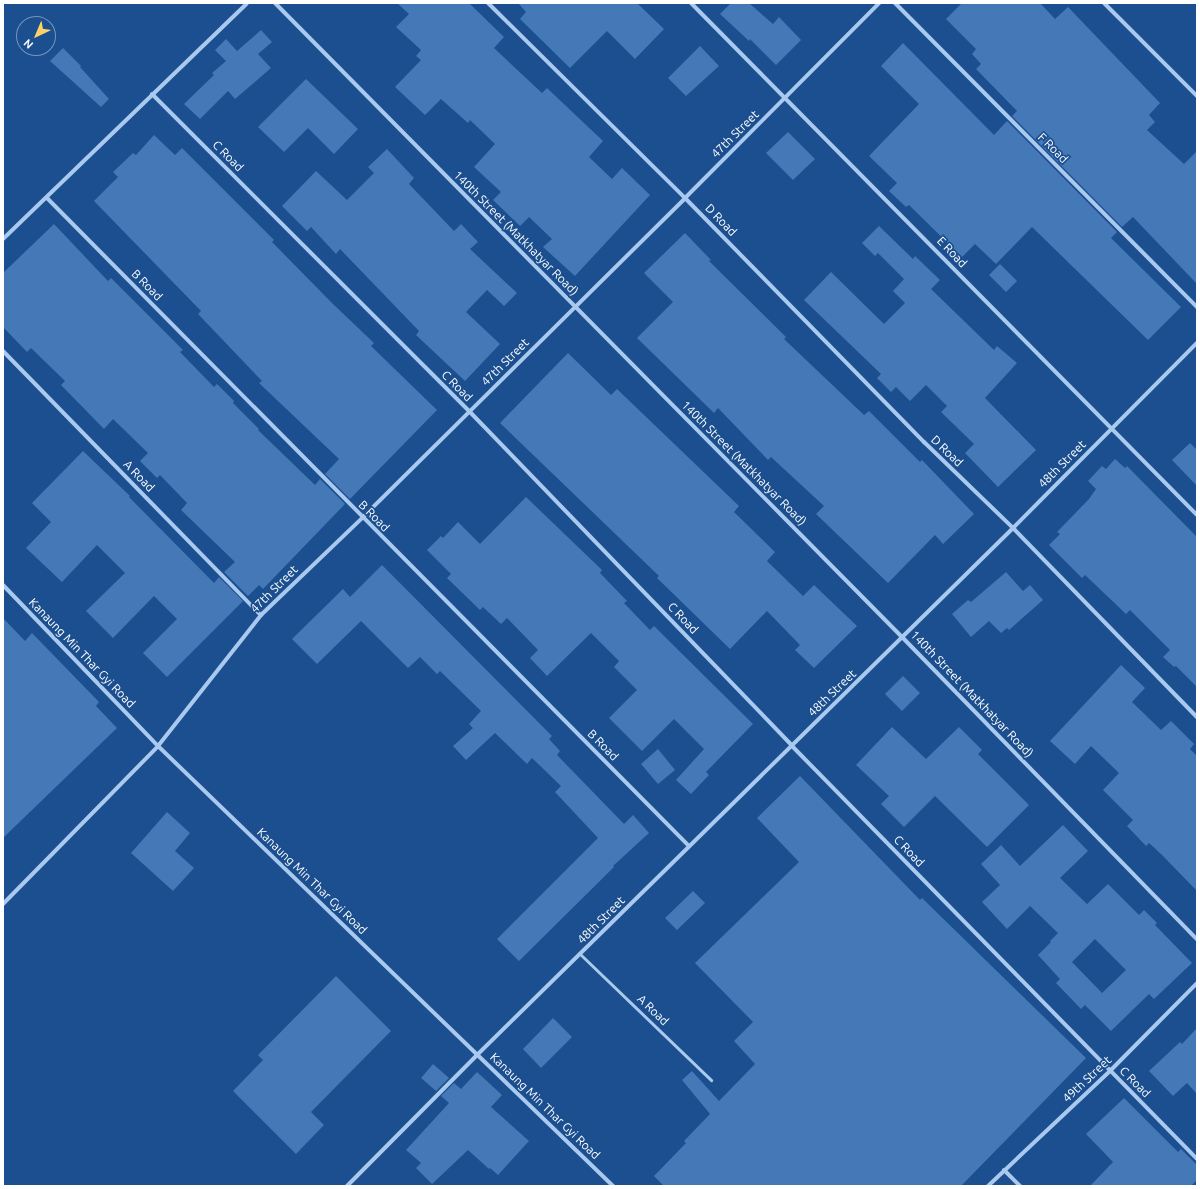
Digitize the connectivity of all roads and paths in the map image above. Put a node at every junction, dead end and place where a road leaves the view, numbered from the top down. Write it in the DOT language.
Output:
graph roads {
  1 [pos="246,3"];
  2 [pos="275,3"];
  3 [pos="488,3"];
  4 [pos="691,3"];
  5 [pos="879,3"];
  6 [pos="895,3"];
  7 [pos="1104,3"];
  8 [pos="152,94"];
  9 [pos="1197,96"];
  10 [pos="786,97"];
  11 [pos="47,198"];
  12 [pos="685,198"];
  13 [pos="3,239"];
  14 [pos="574,306"];
  15 [pos="1197,307"];
  16 [pos="1197,343"];
  17 [pos="3,351"];
  18 [pos="469,411"];
  19 [pos="1111,429"];
  20 [pos="1197,515"];
  21 [pos="362,518"];
  22 [pos="1013,528"];
  23 [pos="3,584"];
  24 [pos="261,615"];
  25 [pos="902,638"];
  26 [pos="1197,717"];
  27 [pos="158,746"];
  28 [pos="792,746"];
  29 [pos="689,846"];
  30 [pos="3,904"];
  31 [pos="1197,939"];
  32 [pos="580,954"];
  33 [pos="1197,983"];
  34 [pos="478,1054"];
  35 [pos="1110,1071"];
  36 [pos="711,1080"];
  37 [pos="1197,1159"];
  38 [pos="1004,1170"];
  39 [pos="348,1186"];
  40 [pos="613,1186"];
  41 [pos="988,1186"];
  42 [pos="1020,1186"];
  1 -- 8 [label="street"];
  2 -- 14 [label="street, 140th Street (Matkhatyar Road)"];
  3 -- 12 [label="street, D Road"];
  4 -- 10 [label="street, E Road"];
  5 -- 10 [label="street, 47th Street"];
  6 -- 15 [label="street, F Road"];
  7 -- 9 [label="street"];
  8 -- 11 [label="street"];
  8 -- 18 [label="street, C Road"];
  10 -- 12 [label="street, 47th Street"];
  10 -- 19 [label="street, E Road"];
  11 -- 13 [label="street"];
  11 -- 21 [label="street, B Road"];
  12 -- 14 [label="street, 47th Street"];
  12 -- 22 [label="street, D Road"];
  14 -- 18 [label="street, 47th Street"];
  14 -- 25 [label="street, 140th Street (Matkhatyar Road)"];
  16 -- 19 [label="street, 48th Street"];
  17 -- 24 [label="street, A Road"];
  18 -- 21 [label="street, 47th Street"];
  18 -- 28 [label="street, C Road"];
  19 -- 20 [label="street, E Road"];
  19 -- 22 [label="street, 48th Street"];
  21 -- 24 [label="street, 47th Street"];
  21 -- 29 [label="street, B Road"];
  22 -- 25 [label="street, 48th Street"];
  22 -- 26 [label="street, D Road"];
  23 -- 27 [label="street, Kanaung Min Thar Gyi Road"];
  24 -- 27 [label="street, 47th Street"];
  25 -- 28 [label="street, 48th Street"];
  25 -- 31 [label="street, 140th Street (Matkhatyar Road)"];
  27 -- 30 [label="street, 47th Street"];
  27 -- 34 [label="street, Kanaung Min Thar Gyi Road"];
  28 -- 29 [label="street, 48th Street"];
  28 -- 35 [label="street, C Road"];
  29 -- 32 [label="street, 48th Street"];
  32 -- 34 [label="street, 48th Street"];
  32 -- 36 [label="lane, A Road"];
  33 -- 35 [label="street, 49th Street"];
  34 -- 39 [label="street, 48th Street"];
  34 -- 40 [label="street, Kanaung Min Thar Gyi Road"];
  35 -- 37 [label="street, C Road"];
  35 -- 38 [label="street, 49th Street"];
  38 -- 41 [label="street, 49th Street"];
  38 -- 42 [label="street"];
}
